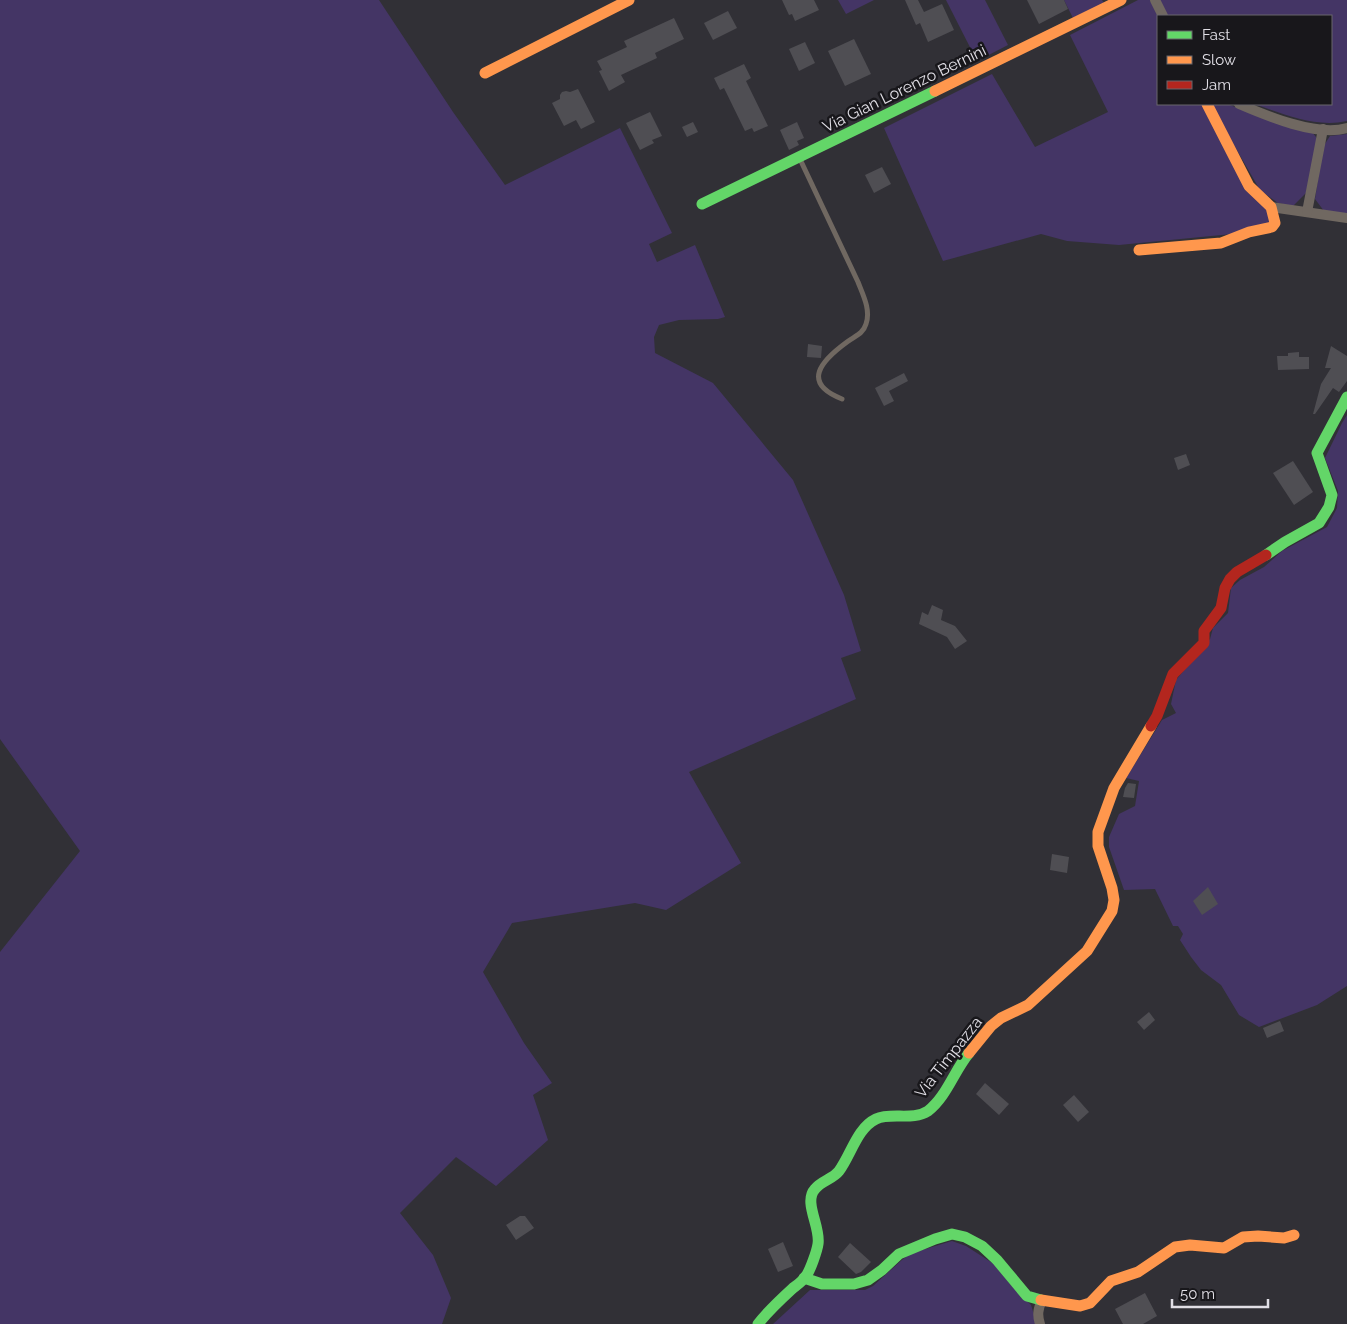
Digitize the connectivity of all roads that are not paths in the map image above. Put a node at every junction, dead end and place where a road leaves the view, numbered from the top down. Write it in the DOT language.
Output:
graph roads {
  1 [pos="630,0"];
  2 [pos="1121,0"];
  3 [pos="1155,0"];
  4 [pos="1162,15"];
  5 [pos="485,73"];
  6 [pos="1208,105"];
  7 [pos="1242,105"];
  8 [pos="1347,128"];
  9 [pos="1323,129"];
  10 [pos="799,157"];
  11 [pos="702,204"];
  12 [pos="1271,207"];
  13 [pos="1307,212"];
  14 [pos="1347,218"];
  15 [pos="1139,250"];
  16 [pos="1347,397"];
  17 [pos="842,399"];
  18 [pos="1294,1235"];
  19 [pos="804,1278"];
  20 [pos="1042,1300"];
  21 [pos="758,1324"];
  22 [pos="1040,1324"];
  1 -- 5 [label="street"];
  2 -- 10 [label="street, Via Gian Lorenzo Bernini"];
  3 -- 4 [label="street"];
  6 -- 12 [label="street"];
  7 -- 9 [label="street"];
  8 -- 9 [label="street"];
  9 -- 13 [label="street"];
  10 -- 11 [label="street, Via Gian Lorenzo Bernini"];
  10 -- 17 [label="lane"];
  12 -- 13 [label="street"];
  12 -- 15 [label="street"];
  13 -- 14 [label="street"];
  16 -- 19 [label="street, Via Timpazza"];
  18 -- 20 [label="street"];
  19 -- 20 [label="street"];
  19 -- 21 [label="street, Via Timpazza"];
  20 -- 22 [label="street"];
}
